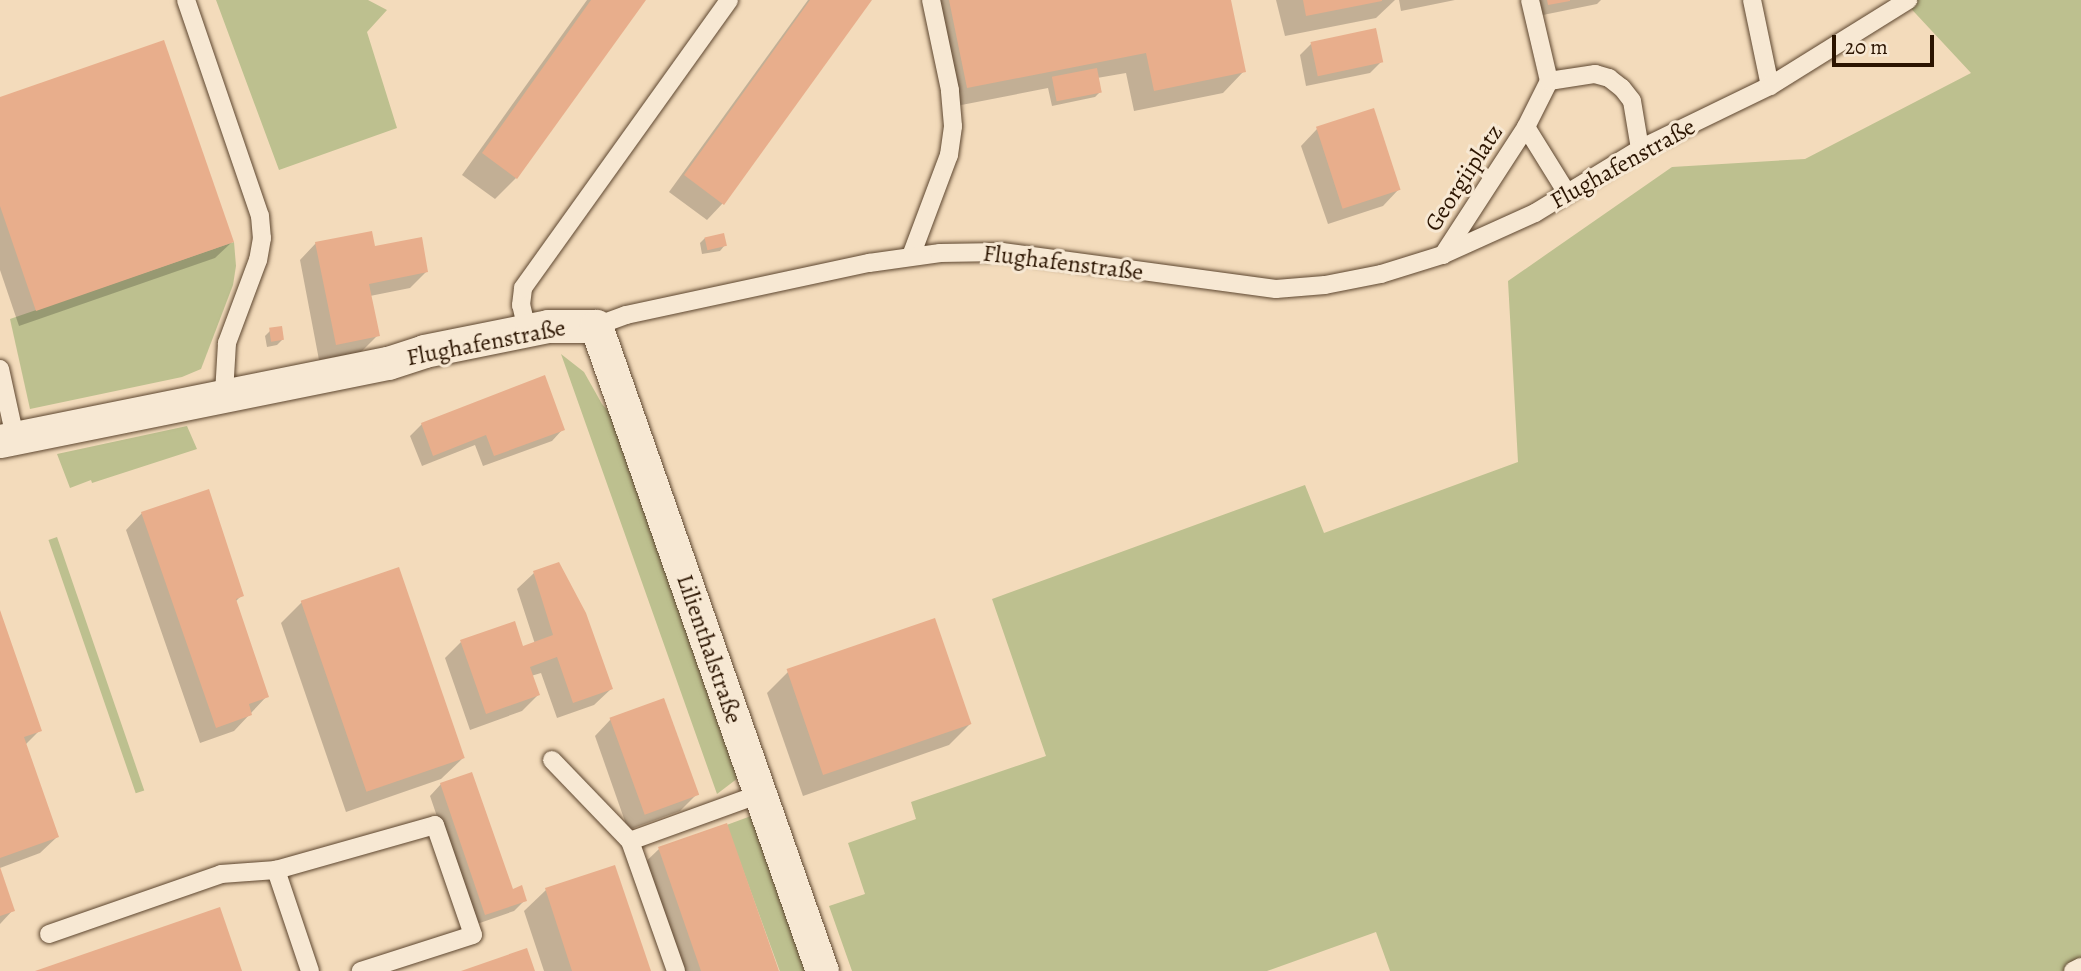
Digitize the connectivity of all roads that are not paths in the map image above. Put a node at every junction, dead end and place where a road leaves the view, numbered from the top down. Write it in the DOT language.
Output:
graph roads {
  1 [pos="186,0"];
  2 [pos="729,0"];
  3 [pos="932,0"];
  4 [pos="1530,0"];
  5 [pos="1752,0"];
  6 [pos="1908,0"];
  7 [pos="1549,81"];
  8 [pos="1770,86"];
  9 [pos="1527,127"];
  10 [pos="1640,149"];
  11 [pos="1567,193"];
  12 [pos="1442,255"];
  13 [pos="911,256"];
  14 [pos="596,326"];
  15 [pos="527,330"];
  16 [pos="0,369"];
  17 [pos="224,394"];
  18 [pos="7,439"];
  19 [pos="552,760"];
  20 [pos="760,794"];
  21 [pos="630,841"];
  22 [pos="276,870"];
  23 [pos="49,934"];
  24 [pos="2081,967"];
  25 [pos="310,971"];
  26 [pos="361,971"];
  27 [pos="676,971"];
  28 [pos="822,971"];
  29 [pos="2073,971"];
  1 -- 17 [label="lane"];
  2 -- 15 [label="lane"];
  3 -- 13 [label="lane"];
  4 -- 7 [label="lane"];
  5 -- 8 [label="lane"];
  6 -- 8 [label="lane, Flughafenstraße"];
  7 -- 9 [label="lane, Georgiiplatz"];
  7 -- 10 [label="lane"];
  8 -- 10 [label="lane, Flughafenstraße"];
  9 -- 11 [label="lane, Georgiiplatz"];
  9 -- 12 [label="lane, Georgiiplatz"];
  10 -- 11 [label="lane, Flughafenstraße"];
  11 -- 12 [label="lane, Flughafenstraße"];
  12 -- 13 [label="lane, Flughafenstraße"];
  13 -- 14 [label="lane, Flughafenstraße"];
  14 -- 15 [label="street, Flughafenstraße"];
  14 -- 20 [label="street, Lilienthalstraße"];
  15 -- 17 [label="street, Flughafenstraße"];
  16 -- 18 [label="lane"];
  17 -- 18 [label="street, Flughafenstraße"];
  19 -- 21 [label="lane"];
  20 -- 21 [label="lane"];
  20 -- 28 [label="street, Lilienthalstraße"];
  21 -- 27 [label="lane"];
  22 -- 23 [label="lane"];
  22 -- 25 [label="lane"];
  22 -- 26 [label="lane"];
  24 -- 29 [label="lane"];
}
